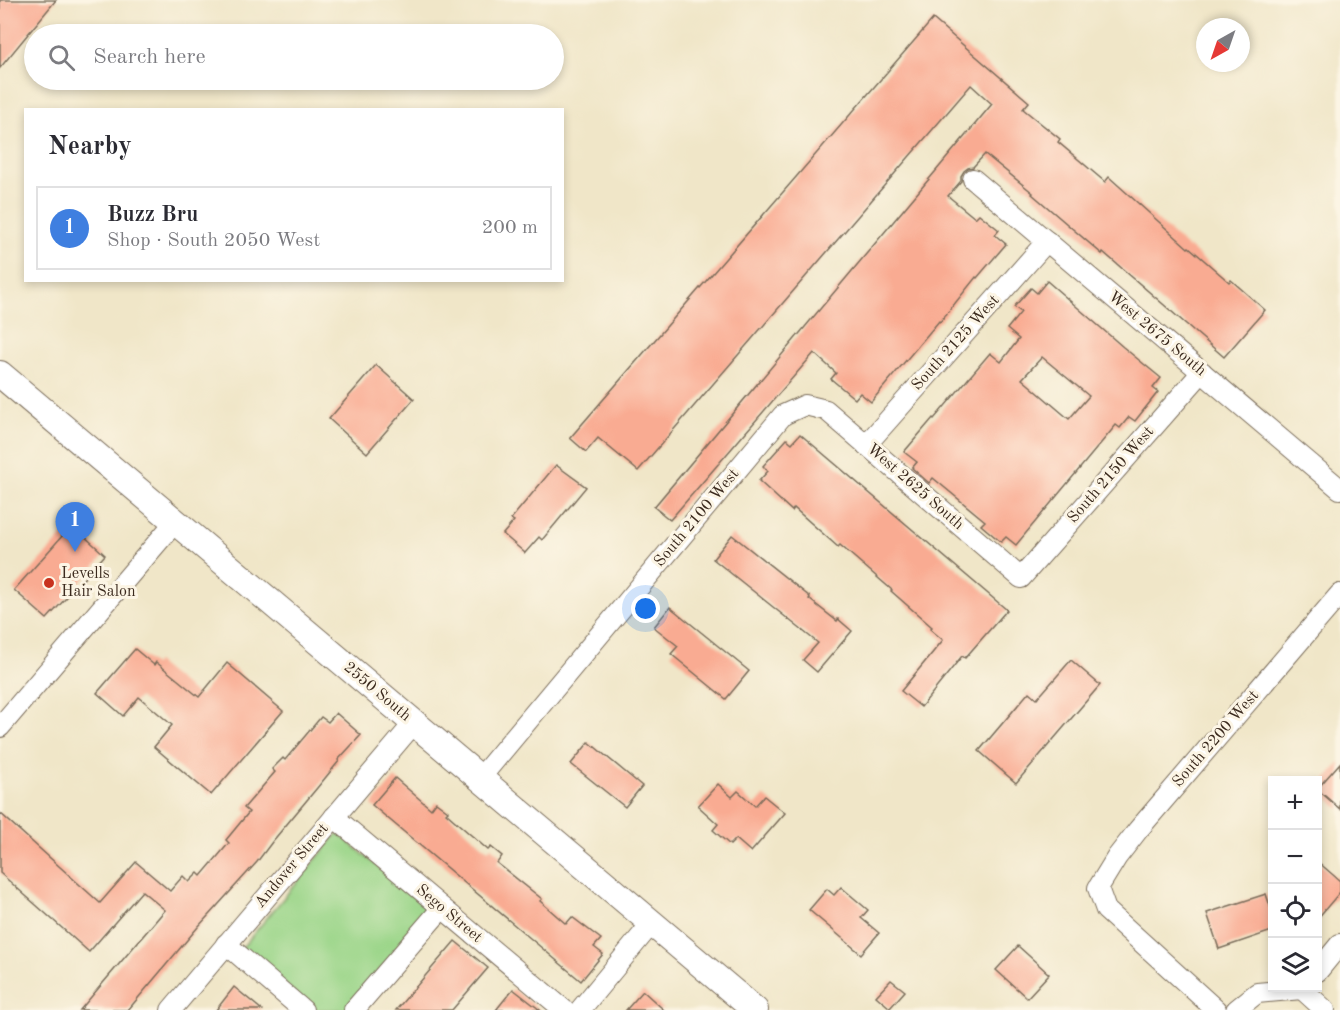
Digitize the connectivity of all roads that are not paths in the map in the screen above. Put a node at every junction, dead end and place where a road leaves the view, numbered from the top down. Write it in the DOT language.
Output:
graph roads {
  1 [pos="973,179"];
  2 [pos="1047,241"];
  3 [pos="1202,372"];
  4 [pos="0,374"];
  5 [pos="805,405"];
  6 [pos="866,444"];
  7 [pos="1340,489"];
  8 [pos="175,522"];
  9 [pos="1021,578"];
  10 [pos="1340,594"];
  11 [pos="414,723"];
  12 [pos="0,727"];
  13 [pos="480,778"];
  14 [pos="334,817"];
  15 [pos="442,908"];
  16 [pos="652,923"];
  17 [pos="226,944"];
  18 [pos="1340,944"];
  19 [pos="1322,964"];
  20 [pos="1268,992"];
  21 [pos="1306,992"];
  22 [pos="171,1010"];
  23 [pos="303,1010"];
  24 [pos="354,1010"];
  25 [pos="564,1010"];
  26 [pos="580,1010"];
  27 [pos="755,1010"];
  28 [pos="1216,1010"];
  29 [pos="1236,1010"];
  30 [pos="1325,1010"];
  1 -- 2 [label="street, West 2675 South"];
  2 -- 3 [label="street, West 2675 South"];
  2 -- 6 [label="street, South 2125 West"];
  3 -- 7 [label="street, West 2675 South"];
  3 -- 9 [label="street, South 2150 West"];
  4 -- 8 [label="street, 2550 South"];
  5 -- 6 [label="street, West 2625 South"];
  5 -- 13 [label="street, South 2100 West"];
  6 -- 9 [label="street, West 2625 South"];
  8 -- 11 [label="street, 2550 South"];
  8 -- 12 [label="street"];
  10 -- 28 [label="street, South 2200 West"];
  11 -- 13 [label="street, 2550 South"];
  11 -- 14 [label="street, Andover Street"];
  13 -- 16 [label="street, 2550 South"];
  14 -- 15 [label="street, Sego Street"];
  14 -- 17 [label="street, Andover Street"];
  15 -- 24 [label="street"];
  15 -- 25 [label="street, Sego Street"];
  16 -- 26 [label="street"];
  16 -- 27 [label="street, 2550 South"];
  17 -- 22 [label="street, Andover Street"];
  17 -- 23 [label="street"];
  18 -- 19 [label="street"];
  20 -- 29 [label="street"];
  21 -- 30 [label="street"];
}
